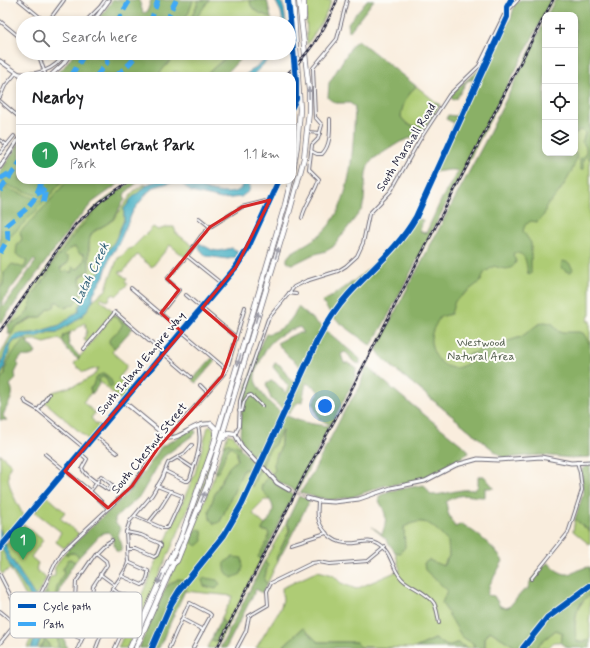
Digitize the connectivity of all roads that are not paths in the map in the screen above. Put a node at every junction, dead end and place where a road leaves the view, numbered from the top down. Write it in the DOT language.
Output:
graph roads {
  1 [pos="19,0"];
  2 [pos="63,0"];
  3 [pos="104,0"];
  4 [pos="109,0"];
  5 [pos="292,0"];
  6 [pos="299,0"];
  7 [pos="304,0"];
  8 [pos="347,0"];
  9 [pos="518,0"];
  10 [pos="38,16"];
  11 [pos="52,16"];
  12 [pos="92,16"];
  13 [pos="97,16"];
  14 [pos="293,16"];
  15 [pos="0,21"];
  16 [pos="16,34"];
  17 [pos="296,40"];
  18 [pos="304,40"];
  19 [pos="40,60"];
  20 [pos="60,60"];
  21 [pos="66,60"];
  22 [pos="0,61"];
  23 [pos="44,71"];
  24 [pos="39,72"];
  25 [pos="54,72"];
  26 [pos="16,73"];
  27 [pos="0,97"];
  28 [pos="0,101"];
  29 [pos="16,115"];
  30 [pos="330,119"];
  31 [pos="308,132"];
  32 [pos="320,133"];
  33 [pos="14,136"];
  34 [pos="0,140"];
  35 [pos="16,143"];
  36 [pos="7,145"];
  37 [pos="311,151"];
  38 [pos="0,153"];
  39 [pos="296,153"];
  40 [pos="0,167"];
  41 [pos="277,184"];
  42 [pos="291,184"];
  43 [pos="270,200"];
  44 [pos="199,218"];
  45 [pos="302,218"];
  46 [pos="210,227"];
  47 [pos="187,256"];
  48 [pos="266,271"];
  49 [pos="222,284"];
  50 [pos="131,288"];
  51 [pos="289,292"];
  52 [pos="296,294"];
  53 [pos="186,295"];
  54 [pos="261,304"];
  55 [pos="245,307"];
  56 [pos="202,308"];
  57 [pos="161,313"];
  58 [pos="182,332"];
  59 [pos="236,337"];
  60 [pos="84,349"];
  61 [pos="164,353"];
  62 [pos="227,369"];
  63 [pos="191,377"];
  64 [pos="200,385"];
  65 [pos="207,392"];
  66 [pos="49,394"];
  67 [pos="24,399"];
  68 [pos="123,401"];
  69 [pos="262,406"];
  70 [pos="38,410"];
  71 [pos="224,411"];
  72 [pos="239,411"];
  73 [pos="211,424"];
  74 [pos="226,424"];
  75 [pos="198,425"];
  76 [pos="235,434"];
  77 [pos="94,435"];
  78 [pos="167,438"];
  79 [pos="192,445"];
  80 [pos="84,448"];
  81 [pos="80,453"];
  82 [pos="117,453"];
  83 [pos="45,454"];
  84 [pos="177,457"];
  85 [pos="256,462"];
  86 [pos="577,462"];
  87 [pos="590,462"];
  88 [pos="193,468"];
  89 [pos="264,468"];
  90 [pos="65,471"];
  91 [pos="165,471"];
  92 [pos="204,474"];
  93 [pos="97,482"];
  94 [pos="208,482"];
  95 [pos="158,486"];
  96 [pos="289,490"];
  97 [pos="90,491"];
  98 [pos="171,492"];
  99 [pos="307,498"];
  100 [pos="318,501"];
  101 [pos="108,508"];
  102 [pos="134,515"];
  103 [pos="149,522"];
  104 [pos="182,531"];
  105 [pos="126,532"];
  106 [pos="326,533"];
  107 [pos="112,540"];
  108 [pos="291,544"];
  109 [pos="385,547"];
  110 [pos="0,548"];
  111 [pos="127,549"];
  112 [pos="96,553"];
  113 [pos="128,562"];
  114 [pos="174,563"];
  115 [pos="100,574"];
  116 [pos="0,575"];
  117 [pos="122,576"];
  118 [pos="530,579"];
  119 [pos="115,585"];
  120 [pos="112,588"];
  121 [pos="41,592"];
  122 [pos="75,592"];
  123 [pos="92,592"];
  124 [pos="111,592"];
  125 [pos="117,592"];
  126 [pos="10,594"];
  127 [pos="0,611"];
  128 [pos="10,619"];
  129 [pos="182,619"];
  130 [pos="142,621"];
  131 [pos="438,623"];
  132 [pos="203,630"];
  133 [pos="10,631"];
  134 [pos="142,635"];
  135 [pos="100,638"];
  136 [pos="120,638"];
  137 [pos="134,638"];
  138 [pos="140,638"];
  139 [pos="82,639"];
  140 [pos="0,643"];
  141 [pos="78,648"];
  142 [pos="96,648"];
  143 [pos="115,648"];
  144 [pos="130,648"];
  145 [pos="136,648"];
  146 [pos="169,648"];
  147 [pos="193,648"];
  148 [pos="237,648"];
  1 -- 10 [label="street"];
  2 -- 11 [label="street"];
  3 -- 12 [label="street"];
  4 -- 13 [label="street"];
  5 -- 14 [label="highway"];
  6 -- 18 [label="highway"];
  7 -- 18 [label="highway"];
  8 -- 32 [label="street"];
  9 -- 51 [label="street, South Marshall Road"];
  15 -- 16 [label="street"];
  17 -- 39 [label="highway"];
  31 -- 18 [label="highway, one-way"];
  19 -- 23 [label="street"];
  20 -- 23 [label="street"];
  21 -- 25 [label="street"];
  22 -- 26 [label="street"];
  23 -- 24 [label="street"];
  26 -- 27 [label="street"];
  28 -- 29 [label="street"];
  30 -- 37 [label="street"];
  31 -- 32 [label="street"];
  54 -- 31 [label="highway, one-way"];
  32 -- 37 [label="street"];
  33 -- 36 [label="street"];
  34 -- 36 [label="street"];
  35 -- 40 [label="street"];
  36 -- 38 [label="street"];
  37 -- 45 [label="street"];
  41 -- 43 [label="street, South Inland Empire Way"];
  42 -- 48 [label="highway"];
  43 -- 46 [label="street"];
  43 -- 49 [label="street, South Inland Empire Way"];
  44 -- 46 [label="street"];
  46 -- 47 [label="street"];
  47 -- 49 [label="street"];
  47 -- 57 [label="street"];
  48 -- 54 [label="highway"];
  48 -- 71 [label="highway, one-way"];
  49 -- 56 [label="street, South Inland Empire Way"];
  50 -- 57 [label="street"];
  51 -- 52 [label="street"];
  51 -- 72 [label="street, South Marshall Road"];
  53 -- 56 [label="street"];
  74 -- 54 [label="highway, one-way"];
  55 -- 59 [label="street, South Chestnut Street"];
  56 -- 58 [label="street, South Inland Empire Way"];
  56 -- 59 [label="street"];
  57 -- 58 [label="street"];
  58 -- 61 [label="street, South Inland Empire Way"];
  58 -- 62 [label="street"];
  59 -- 62 [label="street, South Chestnut Street"];
  60 -- 61 [label="street"];
  61 -- 63 [label="street"];
  61 -- 68 [label="street, South Inland Empire Way"];
  62 -- 65 [label="street, South Chestnut Street"];
  64 -- 65 [label="street"];
  65 -- 78 [label="street, South Chestnut Street"];
  66 -- 70 [label="street"];
  67 -- 70 [label="street"];
  68 -- 77 [label="street, South Inland Empire Way"];
  68 -- 78 [label="street"];
  69 -- 72 [label="street"];
  70 -- 80 [label="street"];
  71 -- 73 [label="highway"];
  71 -- 92 [label="highway"];
  72 -- 76 [label="street, South Marshall Road"];
  73 -- 75 [label="street"];
  73 -- 92 [label="highway"];
  74 -- 76 [label="highway"];
  74 -- 94 [label="highway"];
  75 -- 78 [label="street"];
  75 -- 88 [label="street"];
  76 -- 85 [label="street"];
  76 -- 94 [label="highway"];
  77 -- 80 [label="street, South Inland Empire Way"];
  77 -- 82 [label="street"];
  78 -- 101 [label="street, South Chestnut Street"];
  79 -- 84 [label="street"];
  80 -- 81 [label="street, South Inland Empire Way"];
  81 -- 90 [label="street, South Inland Empire Way"];
  81 -- 93 [label="street"];
  83 -- 90 [label="street"];
  84 -- 88 [label="street"];
  84 -- 91 [label="street"];
  86 -- 87 [label="street"];
  86 -- 100 [label="street"];
  86 -- 118 [label="street"];
  88 -- 91 [label="street"];
  89 -- 96 [label="street"];
  90 -- 97 [label="street"];
  90 -- 110 [label="street, South Inland Empire Way"];
  91 -- 95 [label="street"];
  92 -- 104 [label="highway"];
  93 -- 93 [label="street"];
  93 -- 97 [label="street"];
  114 -- 94 [label="highway, one-way"];
  95 -- 98 [label="street"];
  95 -- 102 [label="street"];
  97 -- 101 [label="street"];
  98 -- 103 [label="street"];
  98 -- 103 [label="street"];
  99 -- 100 [label="street"];
  100 -- 106 [label="street"];
  101 -- 121 [label="street, South Chestnut Street"];
  102 -- 103 [label="street"];
  102 -- 105 [label="street"];
  104 -- 114 [label="highway"];
  104 -- 130 [label="highway, one-way"];
  105 -- 111 [label="street"];
  105 -- 111 [label="street"];
  106 -- 108 [label="street"];
  106 -- 109 [label="street"];
  107 -- 112 [label="street"];
  109 -- 131 [label="street"];
  109 -- 148 [label="street"];
  111 -- 113 [label="street"];
  112 -- 115 [label="street"];
  112 -- 122 [label="street"];
  113 -- 117 [label="street"];
  113 -- 117 [label="street"];
  114 -- 134 [label="highway"];
  115 -- 119 [label="street"];
  115 -- 123 [label="street"];
  116 -- 126 [label="street"];
  117 -- 119 [label="street"];
  119 -- 120 [label="street"];
  120 -- 124 [label="street"];
  120 -- 125 [label="street"];
  127 -- 128 [label="street"];
  129 -- 132 [label="street"];
  129 -- 132 [label="street"];
  129 -- 146 [label="street"];
  132 -- 147 [label="street"];
  133 -- 140 [label="street, South Chestnut Street"];
  135 -- 142 [label="street"];
  136 -- 143 [label="street"];
  137 -- 144 [label="highway, one-way"];
  138 -- 145 [label="highway"];
  139 -- 141 [label="street"];
}
